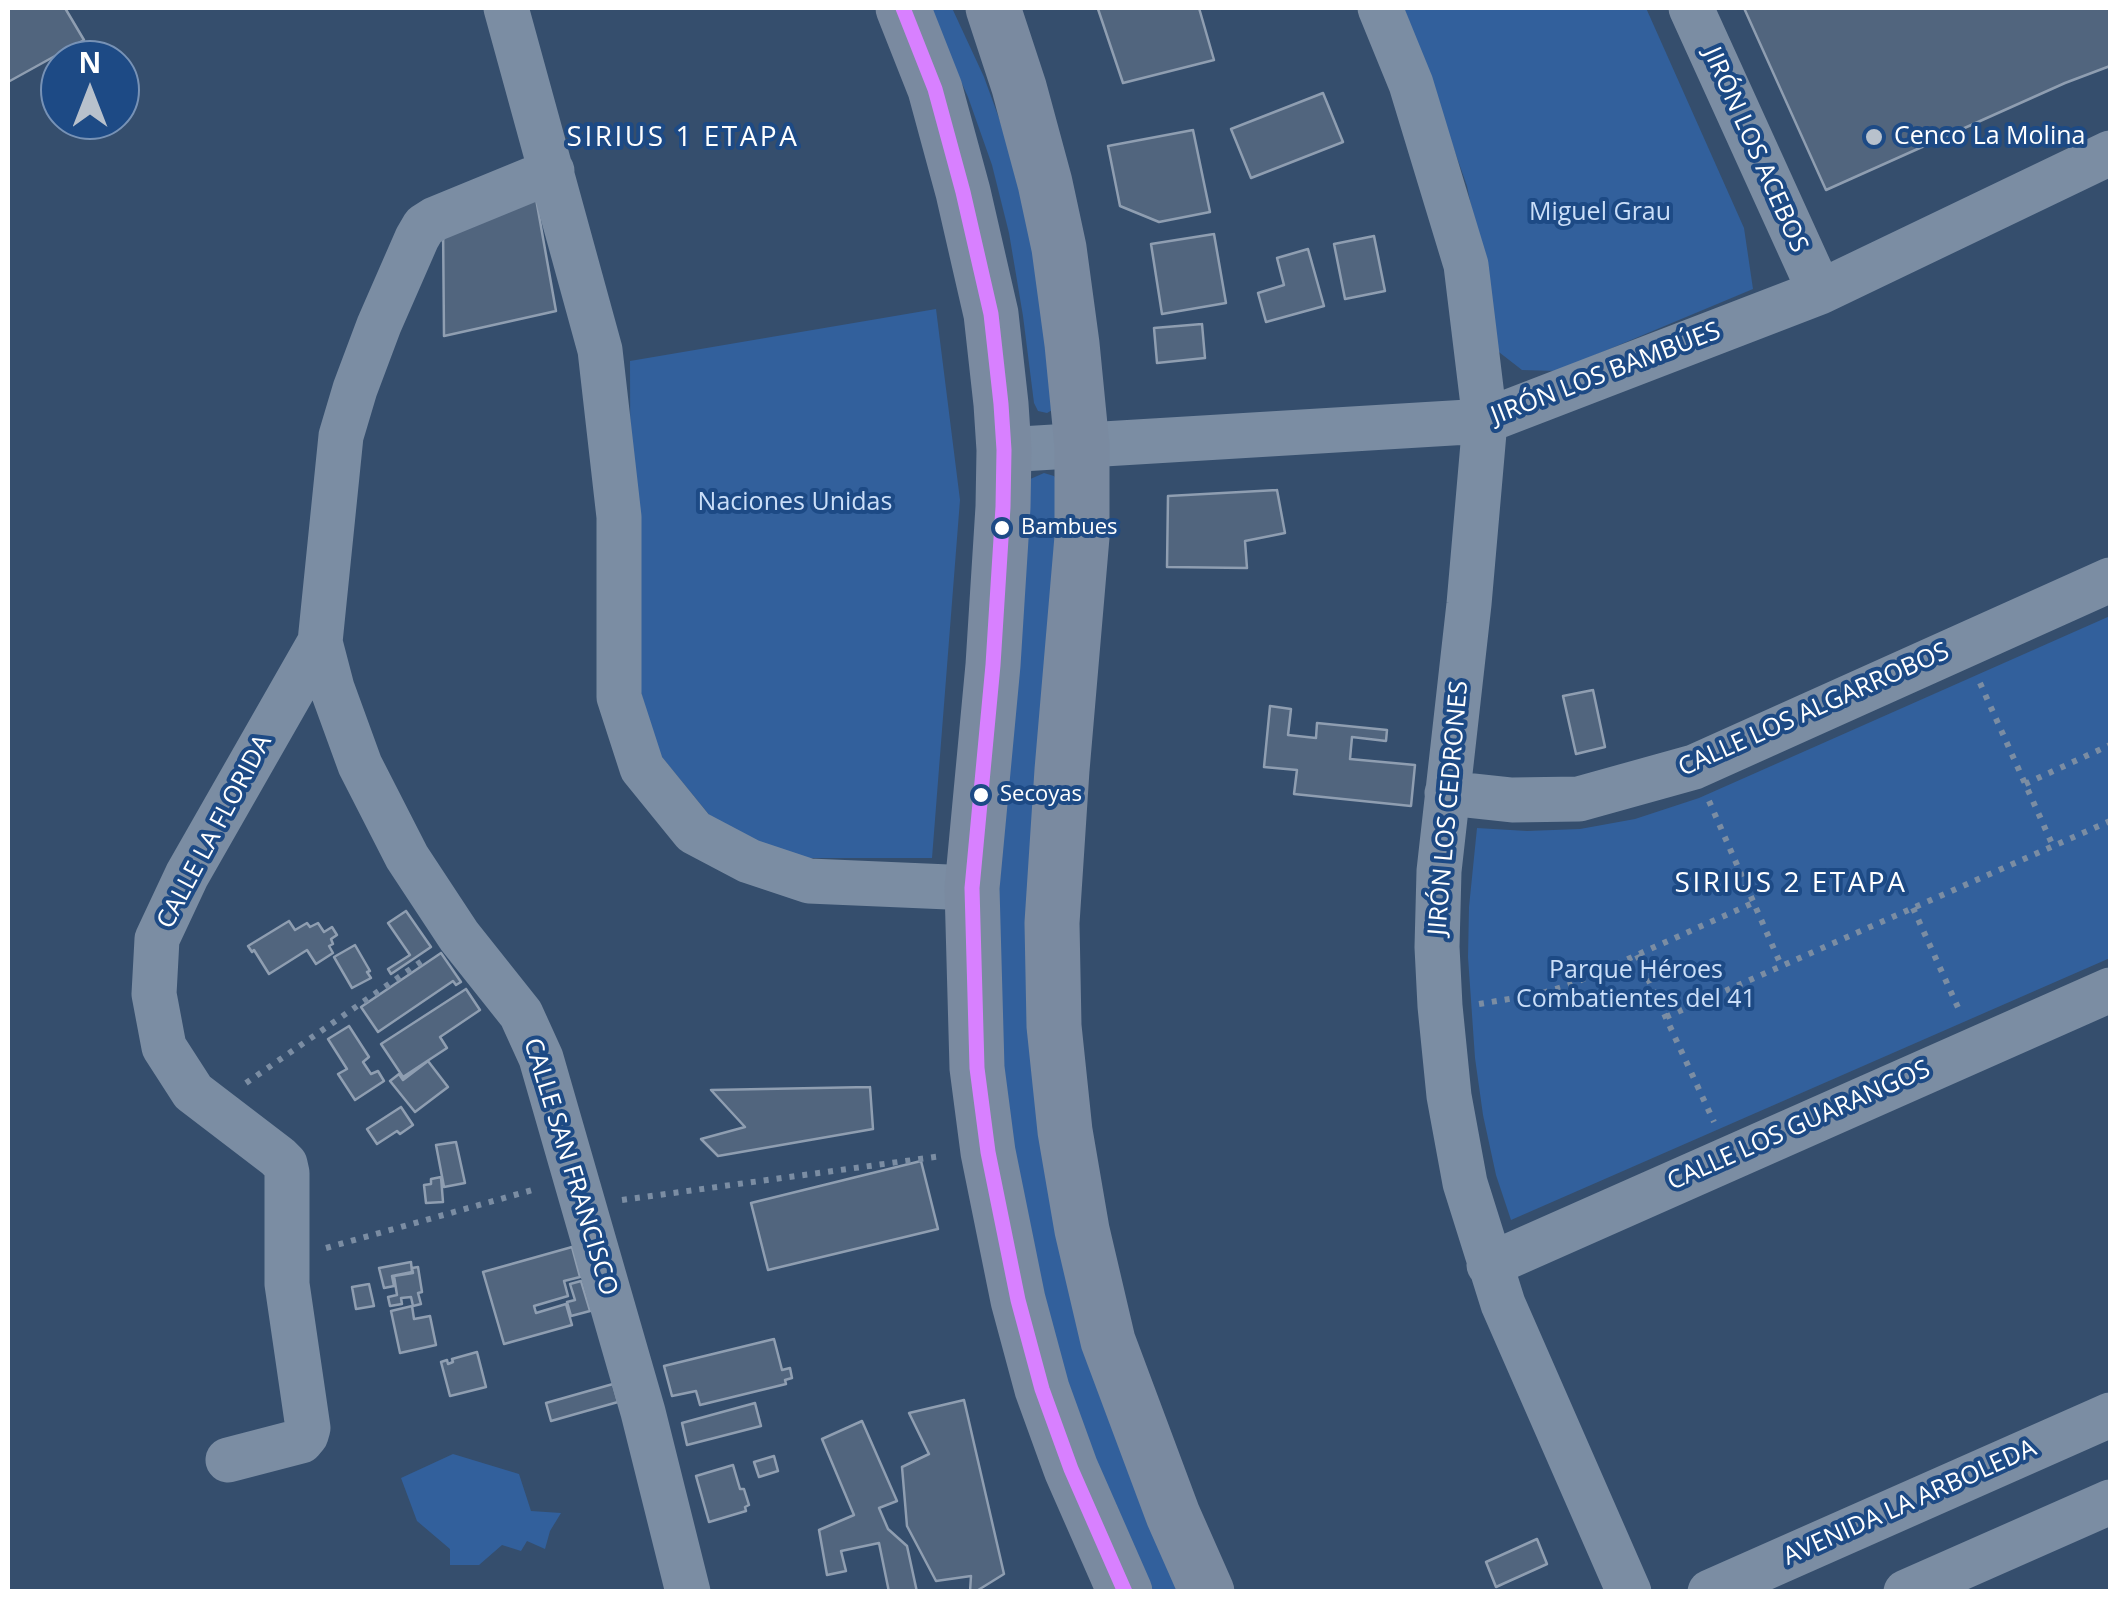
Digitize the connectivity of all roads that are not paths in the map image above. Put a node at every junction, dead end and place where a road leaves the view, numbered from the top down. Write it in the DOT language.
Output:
graph roads {
  1 [pos="506,8"];
  2 [pos="903,8"];
  3 [pos="993,8"];
  4 [pos="1380,8"];
  5 [pos="1691,8"];
  6 [pos="2106,166"];
  7 [pos="552,170"];
  8 [pos="1820,292"];
  9 [pos="1485,421"];
  10 [pos="1082,446"];
  11 [pos="1004,450"];
  12 [pos="2110,580"];
  13 [pos="320,642"];
  14 [pos="1446,793"];
  15 [pos="972,888"];
  16 [pos="2110,990"];
  17 [pos="1489,1264"];
  18 [pos="2110,1415"];
  19 [pos="228,1460"];
  20 [pos="2110,1502"];
  21 [pos="688,1592"];
  22 [pos="1125,1592"];
  23 [pos="1207,1592"];
  24 [pos="1629,1592"];
  25 [pos="1710,1592"];
  26 [pos="1906,1592"];
  1 -- 7 [label="street"];
  2 -- 11 [label="main road"];
  3 -- 10 [label="main road"];
  4 -- 9 [label="street, JIRÓN LOS CEDRONES"];
  5 -- 8 [label="street, JIRÓN LOS ACEBOS"];
  6 -- 8 [label="street, JIRÓN LOS BAMBÚES"];
  7 -- 13 [label="street, CALLE SAN FRANCISCO"];
  7 -- 15 [label="street"];
  8 -- 9 [label="street, JIRÓN LOS BAMBÚES"];
  9 -- 10 [label="street, JIRÓN LOS BAMBÚES"];
  9 -- 14 [label="street, JIRÓN LOS CEDRONES"];
  10 -- 11 [label="street, JIRÓN LOS BAMBÚES"];
  10 -- 23 [label="main road"];
  11 -- 15 [label="main road"];
  12 -- 14 [label="street, CALLE LOS ALGARROBOS"];
  13 -- 19 [label="street, CALLE LA FLORIDA"];
  13 -- 21 [label="street, CALLE SAN FRANCISCO"];
  14 -- 17 [label="street, JIRÓN LOS CEDRONES"];
  15 -- 22 [label="main road"];
  16 -- 17 [label="street, CALLE LOS GUARANGOS"];
  17 -- 24 [label="street, JIRÓN LOS CEDRONES"];
  18 -- 25 [label="street, AVENIDA LA ARBOLEDA"];
  20 -- 26 [label="street"];
}
